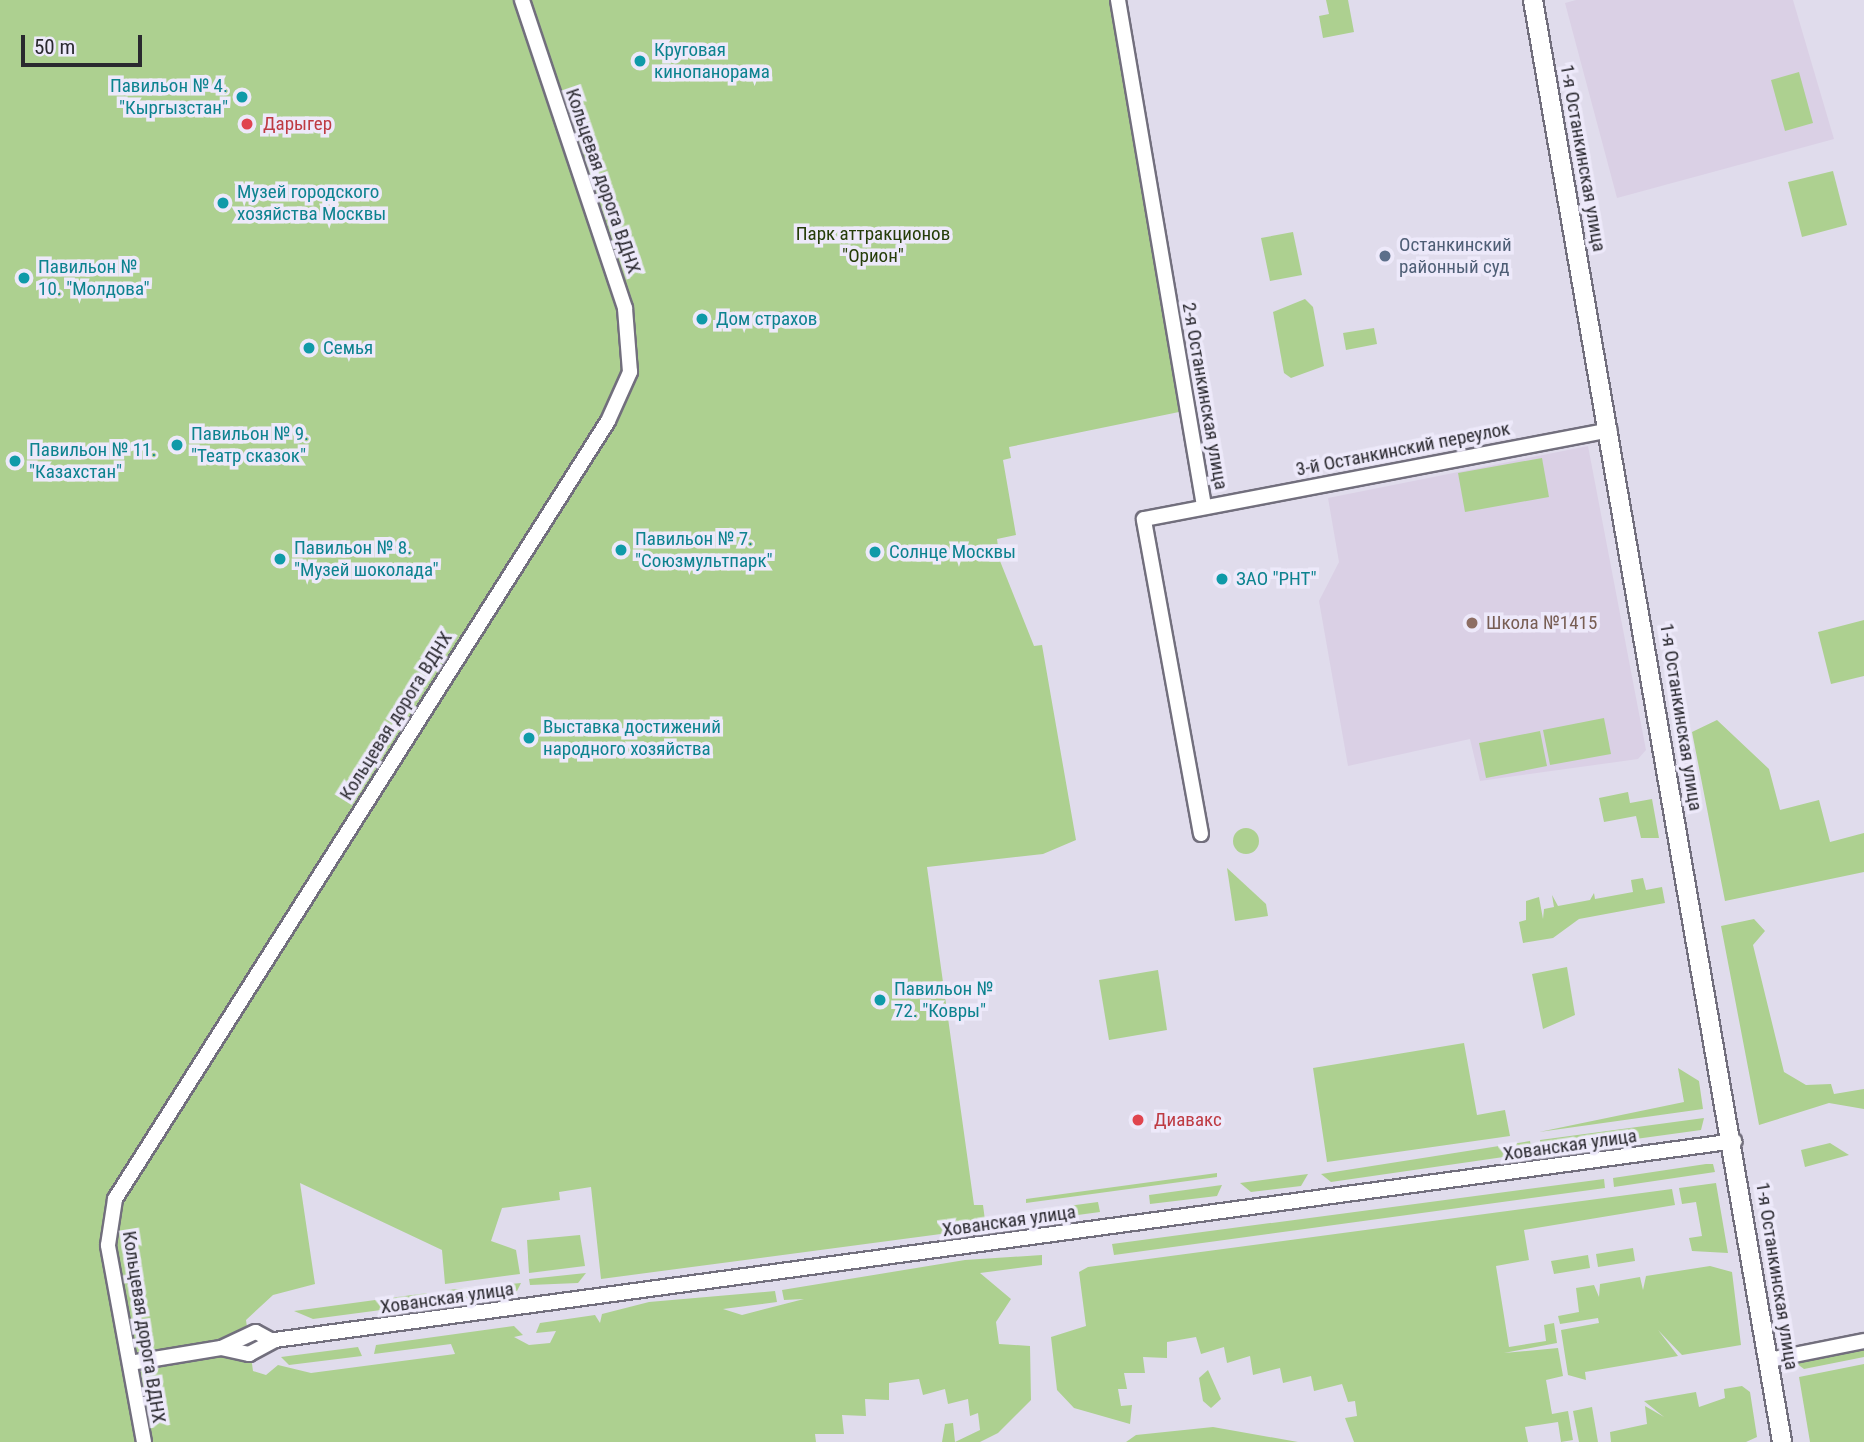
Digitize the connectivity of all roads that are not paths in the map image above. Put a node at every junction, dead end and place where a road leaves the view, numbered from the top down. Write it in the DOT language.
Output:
graph roads {
  1 [pos="522,0"];
  2 [pos="1118,0"];
  3 [pos="1533,0"];
  4 [pos="1610,430"];
  5 [pos="1204,506"];
  6 [pos="1201,834"];
  7 [pos="1735,1141"];
  8 [pos="1864,1341"];
  9 [pos="1769,1360"];
  10 [pos="130,1363"];
  11 [pos="144,1442"];
  12 [pos="1782,1442"];
  1 -- 10 [label="street, Кольцевая дорога ВДНХ"];
  2 -- 5 [label="street, 2-я Останкинская улица"];
  3 -- 4 [label="street, 1-я Останкинская улица"];
  4 -- 5 [label="street, 3-й Останкинский переулок"];
  4 -- 7 [label="street, 1-я Останкинская улица"];
  5 -- 6 [label="street, 2-я Останкинская улица"];
  7 -- 9 [label="street, 1-я Останкинская улица"];
  7 -- 10 [label="street, Хованская улица"];
  8 -- 9 [label="street"];
  9 -- 12 [label="street, 1-я Останкинская улица"];
  10 -- 11 [label="street, Кольцевая дорога ВДНХ"];
}
